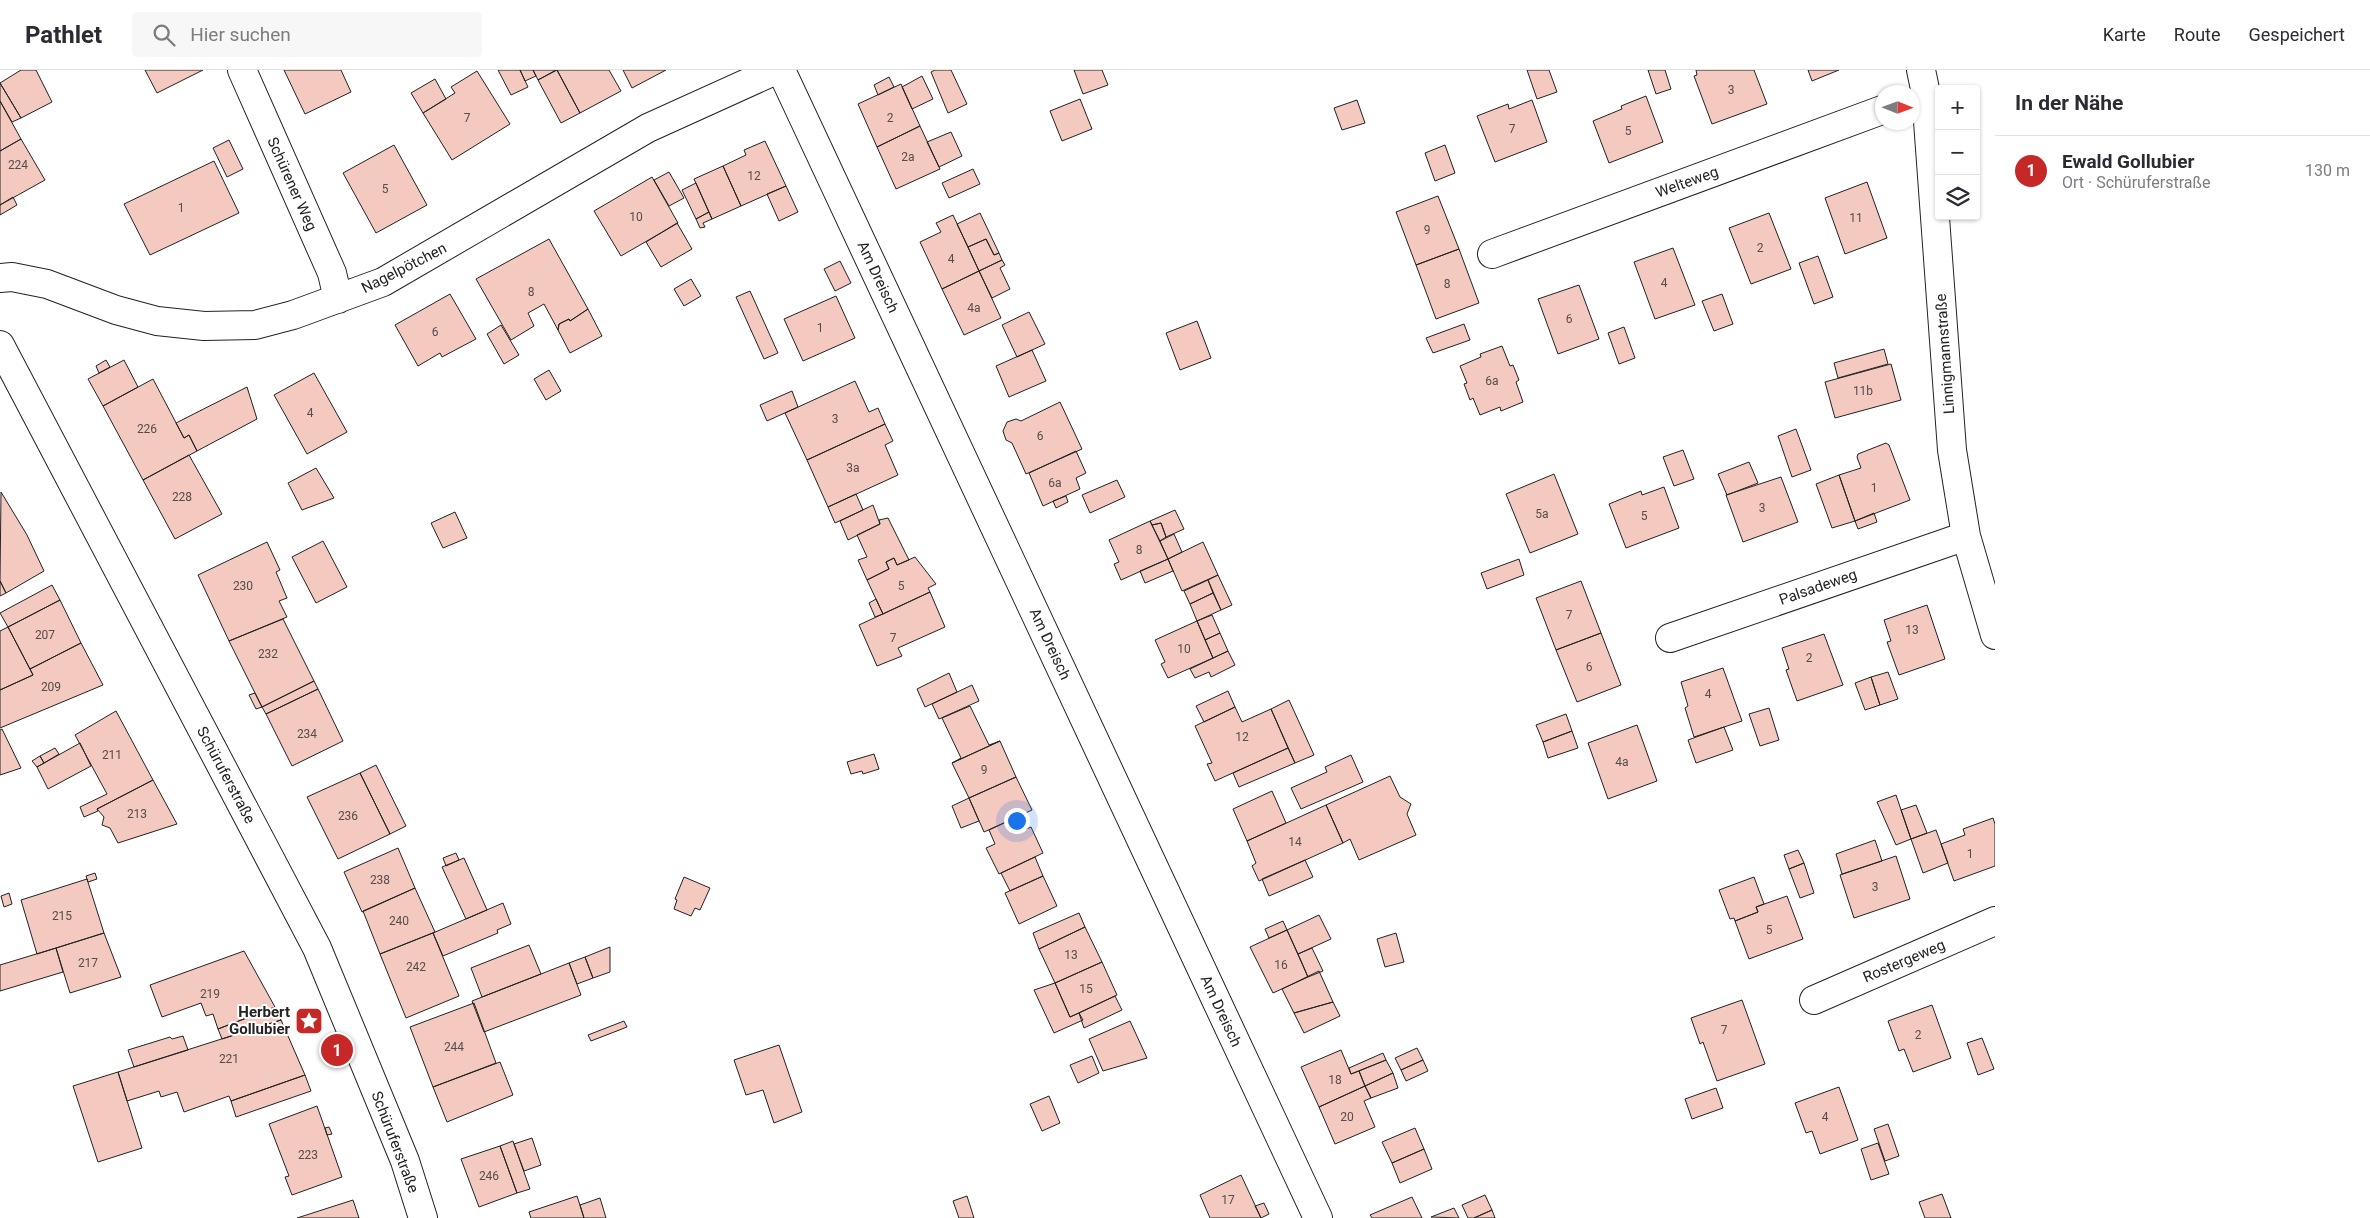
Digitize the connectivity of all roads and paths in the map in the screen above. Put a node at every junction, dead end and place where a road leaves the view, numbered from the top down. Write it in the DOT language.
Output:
graph roads {
  1 [pos="242,70"];
  2 [pos="776,70"];
  3 [pos="781,70"];
  4 [pos="1920,88"];
  5 [pos="1875,113"];
  6 [pos="1492,254"];
  7 [pos="0,278"];
  8 [pos="338,299"];
  9 [pos="0,345"];
  10 [pos="1966,536"];
  11 [pos="1995,635"];
  12 [pos="1670,638"];
  13 [pos="1995,921"];
  14 [pos="1814,1000"];
  15 [pos="423,1218"];
  16 [pos="1318,1218"];
  1 -- 8 [label="street, Schürener Weg"];
  2 -- 8 [label="street, Nagelpötchen"];
  3 -- 16 [label="street, Am Dreisch"];
  4 -- 10 [label="street, Linnigmannstraße"];
  5 -- 6 [label="street, Welteweg"];
  7 -- 8 [label="street, Nagelpötchen"];
  9 -- 15 [label="street, Schüruferstraße"];
  10 -- 11 [label="street, Linnigmannstraße"];
  10 -- 12 [label="street, Palsadeweg"];
  13 -- 14 [label="street, Rostergeweg"];
}
